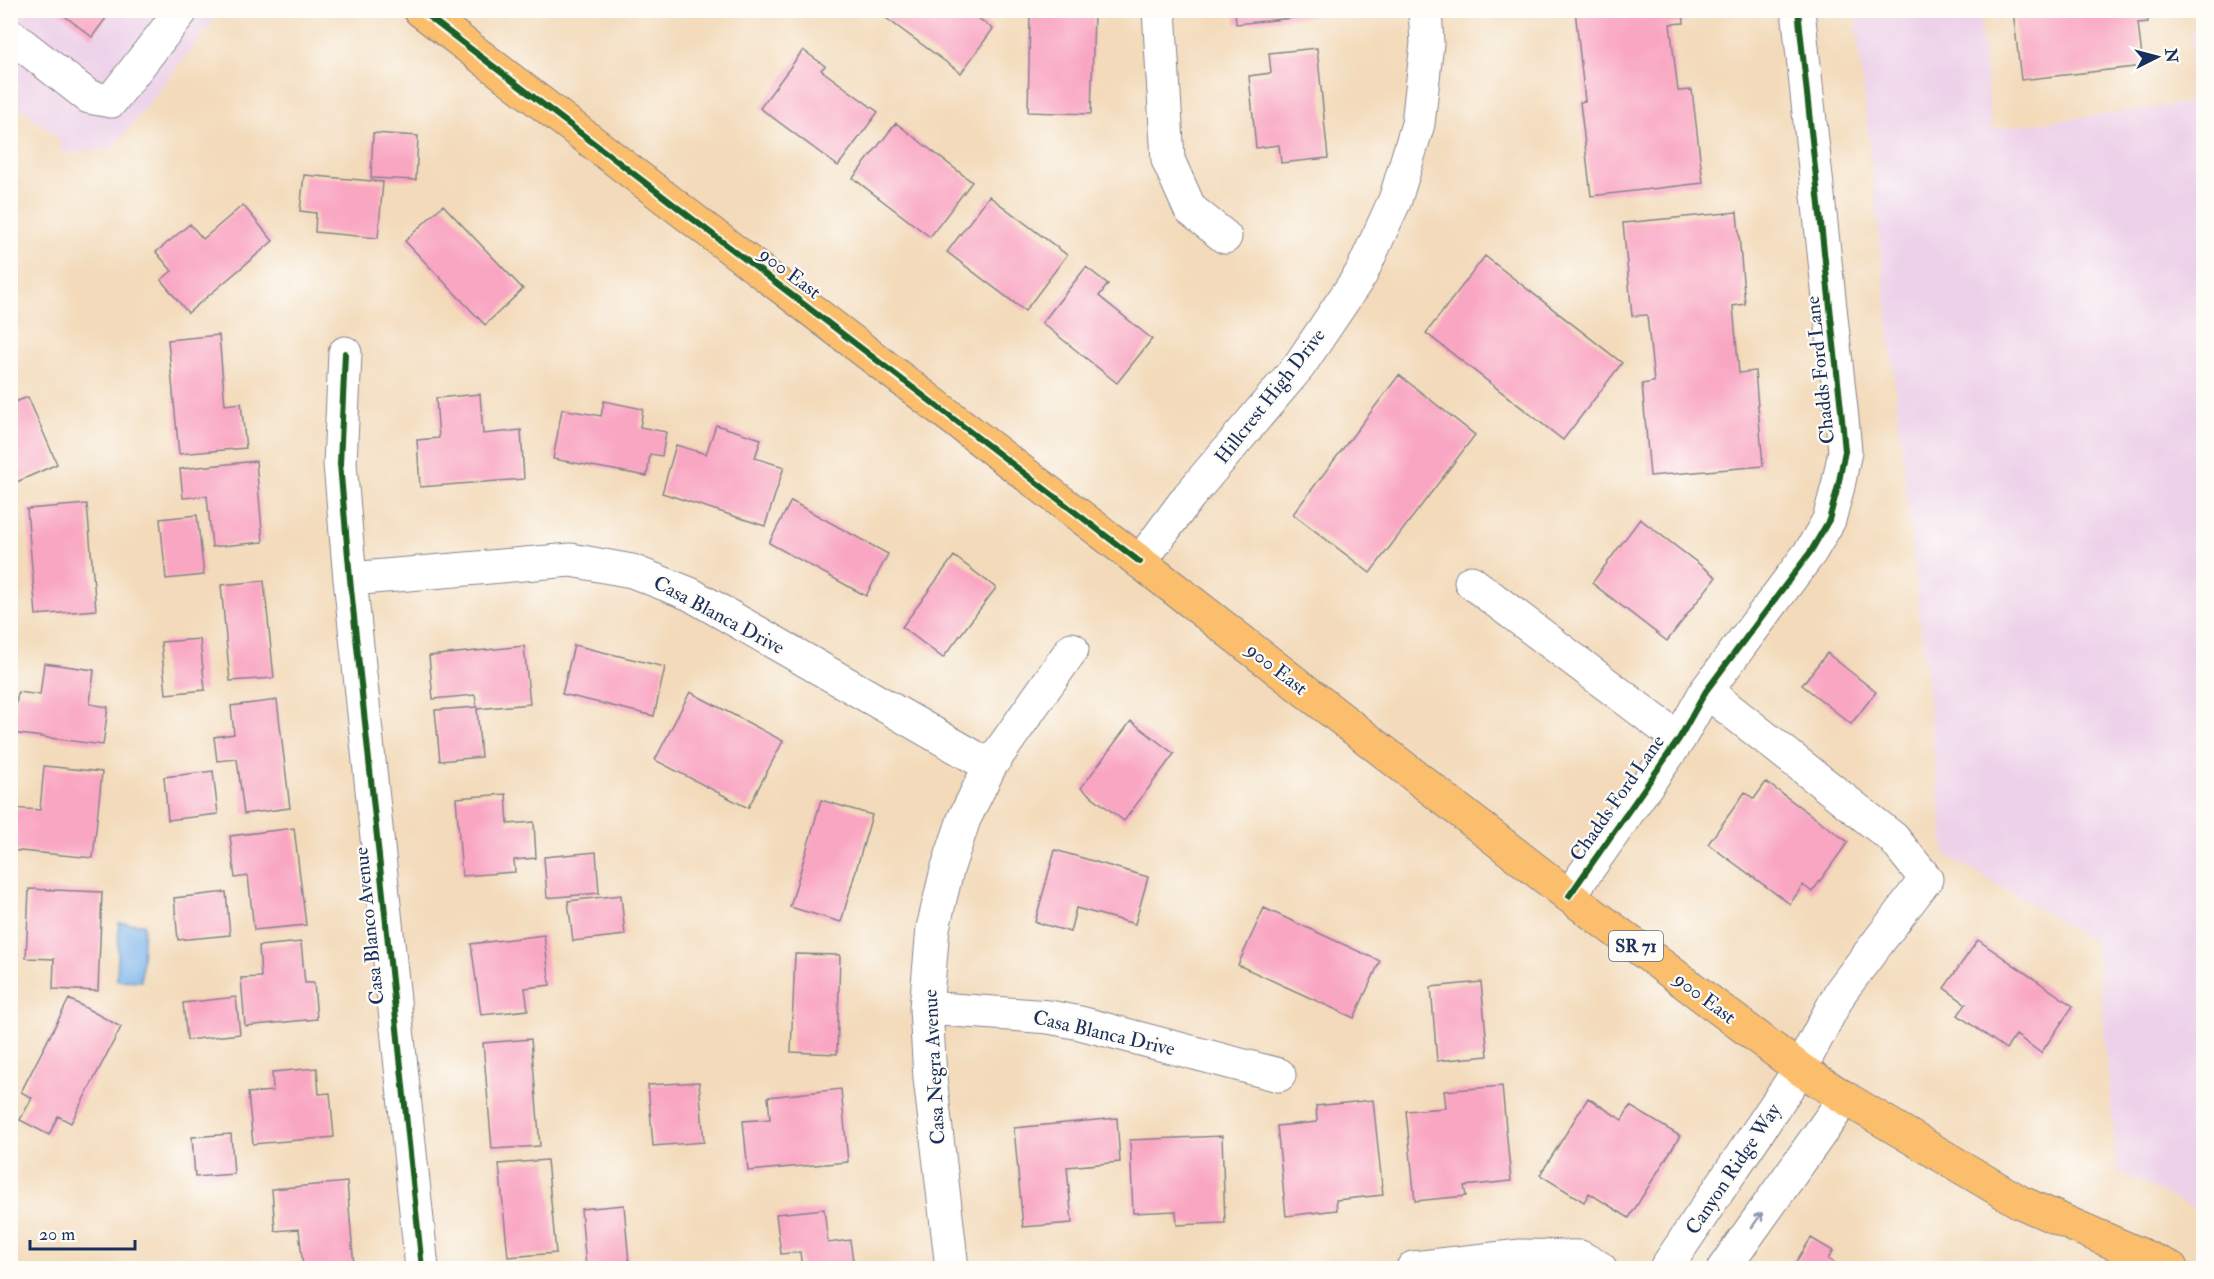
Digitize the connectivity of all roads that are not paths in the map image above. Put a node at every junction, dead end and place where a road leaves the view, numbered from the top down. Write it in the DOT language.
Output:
graph roads {
  1 [pos="182,10"];
  2 [pos="420,10"];
  3 [pos="1159,10"];
  4 [pos="1425,10"];
  5 [pos="1798,10"];
  6 [pos="10,35"];
  7 [pos="1225,237"];
  8 [pos="345,353"];
  9 [pos="1140,562"];
  10 [pos="350,579"];
  11 [pos="1471,582"];
  12 [pos="1072,649"];
  13 [pos="1706,691"];
  14 [pos="1679,740"];
  15 [pos="990,766"];
  16 [pos="1569,896"];
  17 [pos="926,1008"];
  18 [pos="1800,1069"];
  19 [pos="1279,1074"];
  20 [pos="1845,1098"];
  21 [pos="422,1269"];
  22 [pos="952,1269"];
  23 [pos="1413,1269"];
  24 [pos="1600,1269"];
  25 [pos="1666,1269"];
  26 [pos="1724,1269"];
  27 [pos="2171,1269"];
  1 -- 6 [label="street"];
  2 -- 9 [label="main road, 900 East / SR 71"];
  3 -- 7 [label="street"];
  4 -- 9 [label="street, Hillcrest High Drive"];
  5 -- 13 [label="street, Chadds Ford Lane"];
  8 -- 10 [label="street, Casa Blanco Avenue"];
  9 -- 16 [label="main road, 900 East / SR 71"];
  10 -- 15 [label="street, Casa Blanca Drive"];
  10 -- 21 [label="street, Casa Blanco Avenue"];
  11 -- 14 [label="street"];
  12 -- 15 [label="street, Casa Negra Avenue"];
  13 -- 14 [label="street, Chadds Ford Lane"];
  13 -- 18 [label="street"];
  14 -- 16 [label="street, Chadds Ford Lane"];
  15 -- 17 [label="street, Casa Negra Avenue"];
  16 -- 18 [label="main road, 900 East / SR 71"];
  17 -- 19 [label="street, Casa Blanca Drive"];
  17 -- 22 [label="street, Casa Negra Avenue"];
  18 -- 20 [label="main road, 900 East / SR 71"];
  18 -- 25 [label="street, Canyon Ridge Way"];
  26 -- 20 [label="street, one-way"];
  20 -- 27 [label="main road, 900 East / SR 71"];
  23 -- 24 [label="street"];
}
